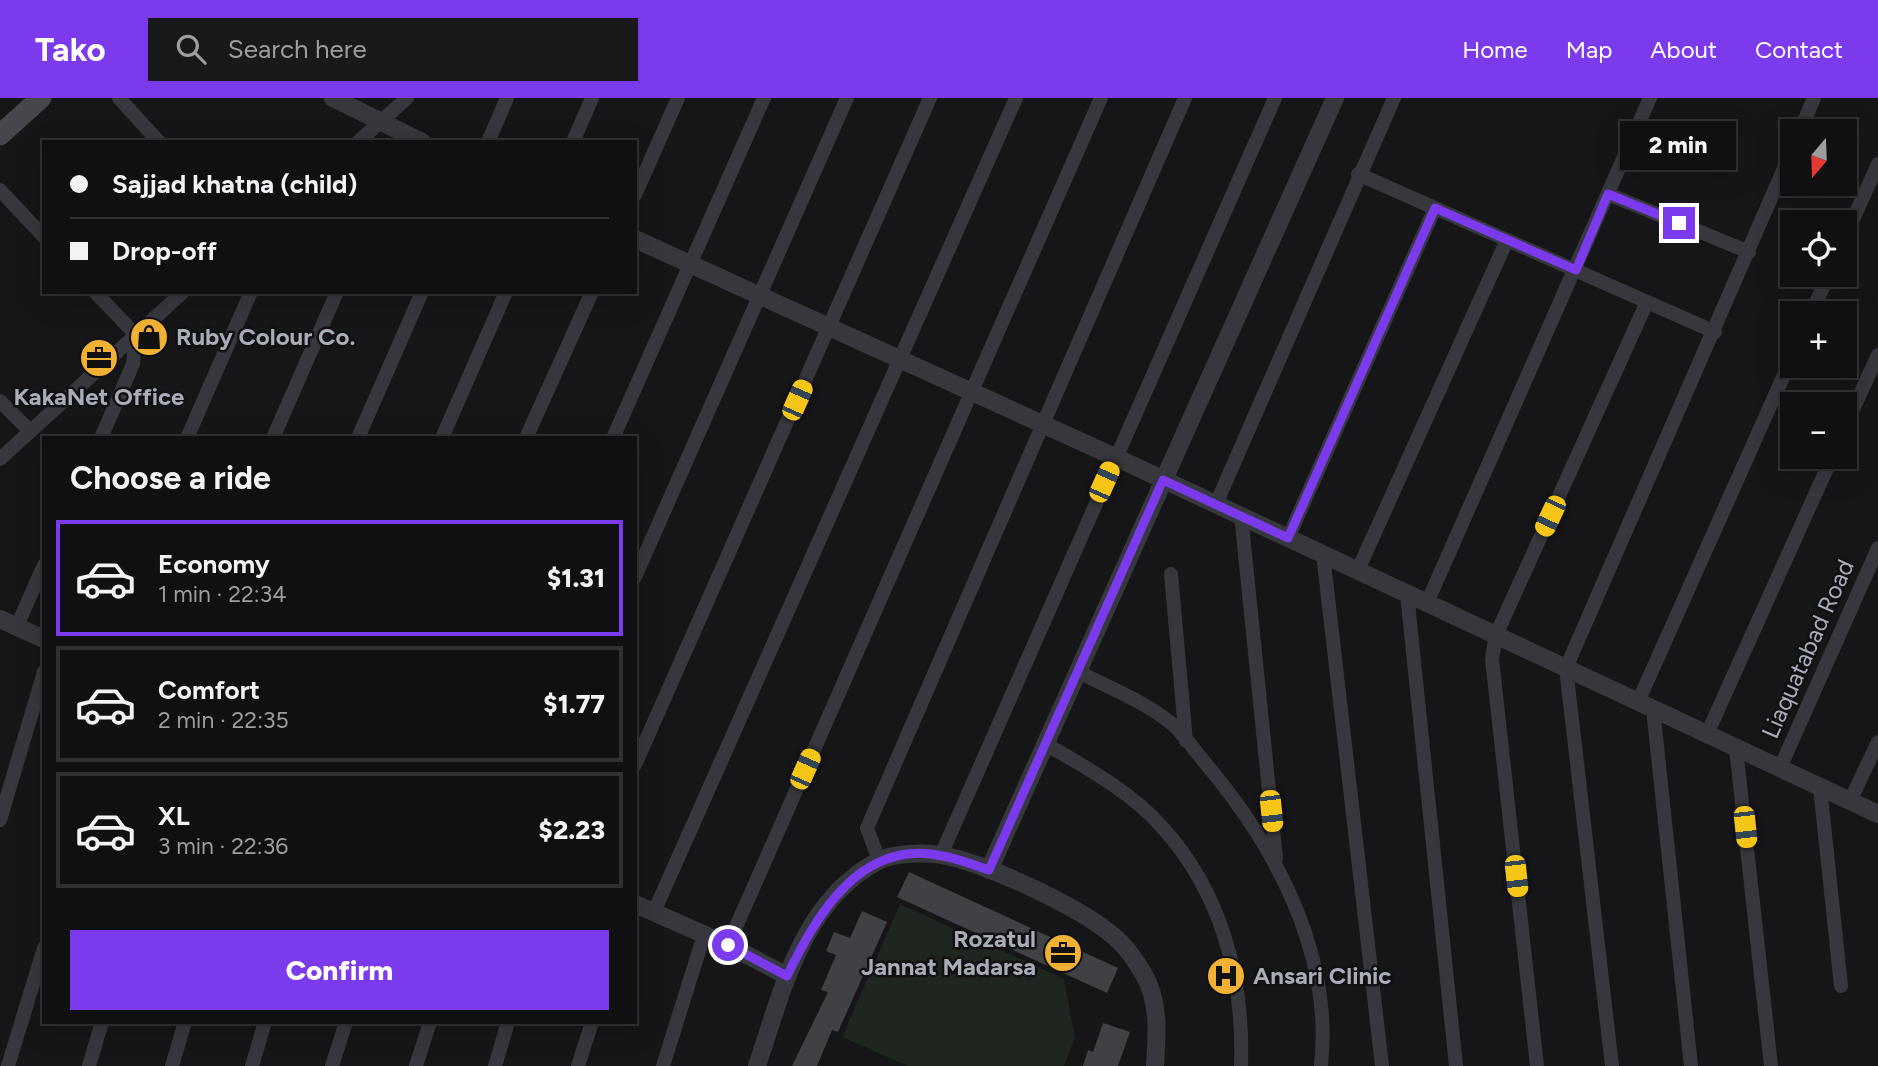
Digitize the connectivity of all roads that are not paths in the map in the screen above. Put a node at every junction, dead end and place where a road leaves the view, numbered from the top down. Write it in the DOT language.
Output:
graph roads {
  1 [pos="41,98"];
  2 [pos="119,98"];
  3 [pos="333,98"];
  4 [pos="407,98"];
  5 [pos="507,98"];
  6 [pos="592,98"];
  7 [pos="678,98"];
  8 [pos="764,98"];
  9 [pos="847,98"];
  10 [pos="930,98"];
  11 [pos="1016,98"];
  12 [pos="1101,98"];
  13 [pos="1185,98"];
  14 [pos="1275,98"];
  15 [pos="1335,98"];
  16 [pos="1394,98"];
  17 [pos="1650,98"];
  18 [pos="1814,98"];
  19 [pos="1805,119"];
  20 [pos="381,123"];
  21 [pos="0,135"];
  22 [pos="410,139"];
  23 [pos="157,140"];
  24 [pos="360,140"];
  25 [pos="489,140"];
  26 [pos="574,140"];
  27 [pos="1878,164"];
  28 [pos="1358,174"];
  29 [pos="1780,178"];
  30 [pos="0,190"];
  31 [pos="637,190"];
  32 [pos="1608,194"];
  33 [pos="1435,208"];
  34 [pos="1857,210"];
  35 [pos="42,235"];
  36 [pos="637,240"];
  37 [pos="1507,240"];
  38 [pos="1749,252"];
  39 [pos="691,264"];
  40 [pos="1576,270"];
  41 [pos="97,294"];
  42 [pos="181,294"];
  43 [pos="250,294"];
  44 [pos="336,294"];
  45 [pos="421,294"];
  46 [pos="505,294"];
  47 [pos="591,294"];
  48 [pos="760,295"];
  49 [pos="1647,302"];
  50 [pos="829,327"];
  51 [pos="1715,332"];
  52 [pos="136,335"];
  53 [pos="1878,355"];
  54 [pos="902,360"];
  55 [pos="1783,378"];
  56 [pos="971,392"];
  57 [pos="0,401"];
  58 [pos="1857,401"];
  59 [pos="1042,424"];
  60 [pos="30,431"];
  61 [pos="102,436"];
  62 [pos="188,436"];
  63 [pos="274,436"];
  64 [pos="359,436"];
  65 [pos="443,436"];
  66 [pos="527,436"];
  67 [pos="614,436"];
  68 [pos="1115,457"];
  69 [pos="1,459"];
  70 [pos="1827,469"];
  71 [pos="1163,480"];
  72 [pos="1216,504"];
  73 [pos="1241,515"];
  74 [pos="1288,538"];
  75 [pos="1878,548"];
  76 [pos="1323,554"];
  77 [pos="42,568"];
  78 [pos="1358,570"];
  79 [pos="637,573"];
  80 [pos="1171,574"];
  81 [pos="1407,594"];
  82 [pos="1427,603"];
  83 [pos="8,623"];
  84 [pos="1496,635"];
  85 [pos="42,638"];
  86 [pos="1566,668"];
  87 [pos="1077,671"];
  88 [pos="42,679"];
  89 [pos="1645,705"];
  90 [pos="1707,734"];
  91 [pos="1186,741"];
  92 [pos="1878,741"];
  93 [pos="1044,743"];
  94 [pos="1736,748"];
  95 [pos="637,760"];
  96 [pos="1780,768"];
  97 [pos="1820,787"];
  98 [pos="1850,801"];
  99 [pos="1878,814"];
  100 [pos="0,820"];
  101 [pos="941,855"];
  102 [pos="879,860"];
  103 [pos="1276,865"];
  104 [pos="989,870"];
  105 [pos="637,905"];
  106 [pos="654,912"];
  107 [pos="704,934"];
  108 [pos="728,945"];
  109 [pos="42,955"];
  110 [pos="787,976"];
  111 [pos="1841,986"];
  112 [pos="101,1024"];
  113 [pos="184,1024"];
  114 [pos="264,1024"];
  115 [pos="345,1024"];
  116 [pos="429,1024"];
  117 [pos="507,1024"];
  118 [pos="591,1024"];
  119 [pos="8,1066"];
  120 [pos="89,1066"];
  121 [pos="172,1066"];
  122 [pos="252,1066"];
  123 [pos="332,1066"];
  124 [pos="416,1066"];
  125 [pos="495,1066"];
  126 [pos="578,1066"];
  127 [pos="663,1066"];
  128 [pos="757,1066"];
  129 [pos="1154,1066"];
  130 [pos="1241,1066"];
  131 [pos="1321,1066"];
  132 [pos="1382,1066"];
  133 [pos="1456,1066"];
  134 [pos="1536,1066"];
  135 [pos="1612,1066"];
  136 [pos="1691,1066"];
  137 [pos="1771,1066"];
  1 -- 21 [label="main road"];
  2 -- 23 [label="street"];
  3 -- 20 [label="street"];
  4 -- 20 [label="street"];
  5 -- 25 [label="street"];
  6 -- 26 [label="street"];
  7 -- 31 [label="street"];
  8 -- 39 [label="street"];
  9 -- 48 [label="street"];
  10 -- 50 [label="street"];
  11 -- 54 [label="street"];
  12 -- 56 [label="street"];
  13 -- 59 [label="street"];
  14 -- 68 [label="street"];
  15 -- 71 [label="street"];
  16 -- 28 [label="street"];
  17 -- 32 [label="street"];
  18 -- 19 [label="street"];
  20 -- 22 [label="street"];
  20 -- 24 [label="street"];
  27 -- 34 [label="street"];
  28 -- 33 [label="street"];
  28 -- 72 [label="street"];
  29 -- 38 [label="street"];
  30 -- 35 [label="street"];
  32 -- 38 [label="street"];
  32 -- 40 [label="street"];
  33 -- 37 [label="street"];
  33 -- 74 [label="street"];
  36 -- 39 [label="street"];
  37 -- 40 [label="street"];
  37 -- 78 [label="street"];
  38 -- 51 [label="street"];
  39 -- 48 [label="street"];
  39 -- 67 [label="street"];
  40 -- 49 [label="street"];
  40 -- 82 [label="street"];
  41 -- 52 [label="street"];
  42 -- 52 [label="street"];
  43 -- 62 [label="street"];
  44 -- 63 [label="street"];
  45 -- 64 [label="street"];
  46 -- 65 [label="street"];
  47 -- 66 [label="street"];
  48 -- 50 [label="street"];
  48 -- 79 [label="street"];
  49 -- 51 [label="street"];
  49 -- 84 [label="street"];
  50 -- 54 [label="street"];
  50 -- 95 [label="street"];
  51 -- 86 [label="street"];
  52 -- 60 [label="street"];
  52 -- 61 [label="street"];
  53 -- 58 [label="street"];
  54 -- 56 [label="street"];
  54 -- 106 [label="street"];
  55 -- 89 [label="street"];
  56 -- 59 [label="street"];
  56 -- 108 [label="street"];
  57 -- 60 [label="street"];
  59 -- 68 [label="street"];
  59 -- 102 [label="street"];
  60 -- 69 [label="street"];
  68 -- 71 [label="street"];
  68 -- 101 [label="street"];
  70 -- 90 [label="street"];
  71 -- 72 [label="street"];
  71 -- 87 [label="street"];
  72 -- 73 [label="street"];
  73 -- 74 [label="street"];
  73 -- 103 [label="street"];
  74 -- 76 [label="street"];
  75 -- 96 [label="street, Liaquatabad Road"];
  76 -- 78 [label="street"];
  76 -- 132 [label="street"];
  77 -- 83 [label="street"];
  78 -- 81 [label="street"];
  80 -- 91 [label="street"];
  81 -- 82 [label="street"];
  81 -- 133 [label="street"];
  82 -- 84 [label="street"];
  83 -- 85 [label="street"];
  84 -- 86 [label="street"];
  84 -- 134 [label="street"];
  86 -- 89 [label="street"];
  86 -- 135 [label="street"];
  87 -- 91 [label="street"];
  87 -- 93 [label="street"];
  88 -- 100 [label="street"];
  89 -- 90 [label="street"];
  89 -- 136 [label="street"];
  90 -- 94 [label="street"];
  91 -- 103 [label="street"];
  92 -- 98 [label="street"];
  93 -- 104 [label="street"];
  93 -- 130 [label="street"];
  94 -- 96 [label="street"];
  94 -- 137 [label="street"];
  96 -- 97 [label="street"];
  97 -- 98 [label="street"];
  97 -- 111 [label="street"];
  98 -- 99 [label="street"];
  101 -- 102 [label="street"];
  101 -- 104 [label="street"];
  102 -- 110 [label="street"];
  103 -- 131 [label="street"];
  104 -- 129 [label="street"];
  105 -- 106 [label="street"];
  106 -- 107 [label="street"];
  107 -- 108 [label="street"];
  107 -- 127 [label="street"];
  108 -- 110 [label="street"];
  109 -- 119 [label="street"];
  110 -- 128 [label="street"];
  112 -- 120 [label="street"];
  113 -- 121 [label="street"];
  114 -- 122 [label="street"];
  115 -- 123 [label="street"];
  116 -- 124 [label="street"];
  117 -- 125 [label="street"];
  118 -- 126 [label="street"];
}
